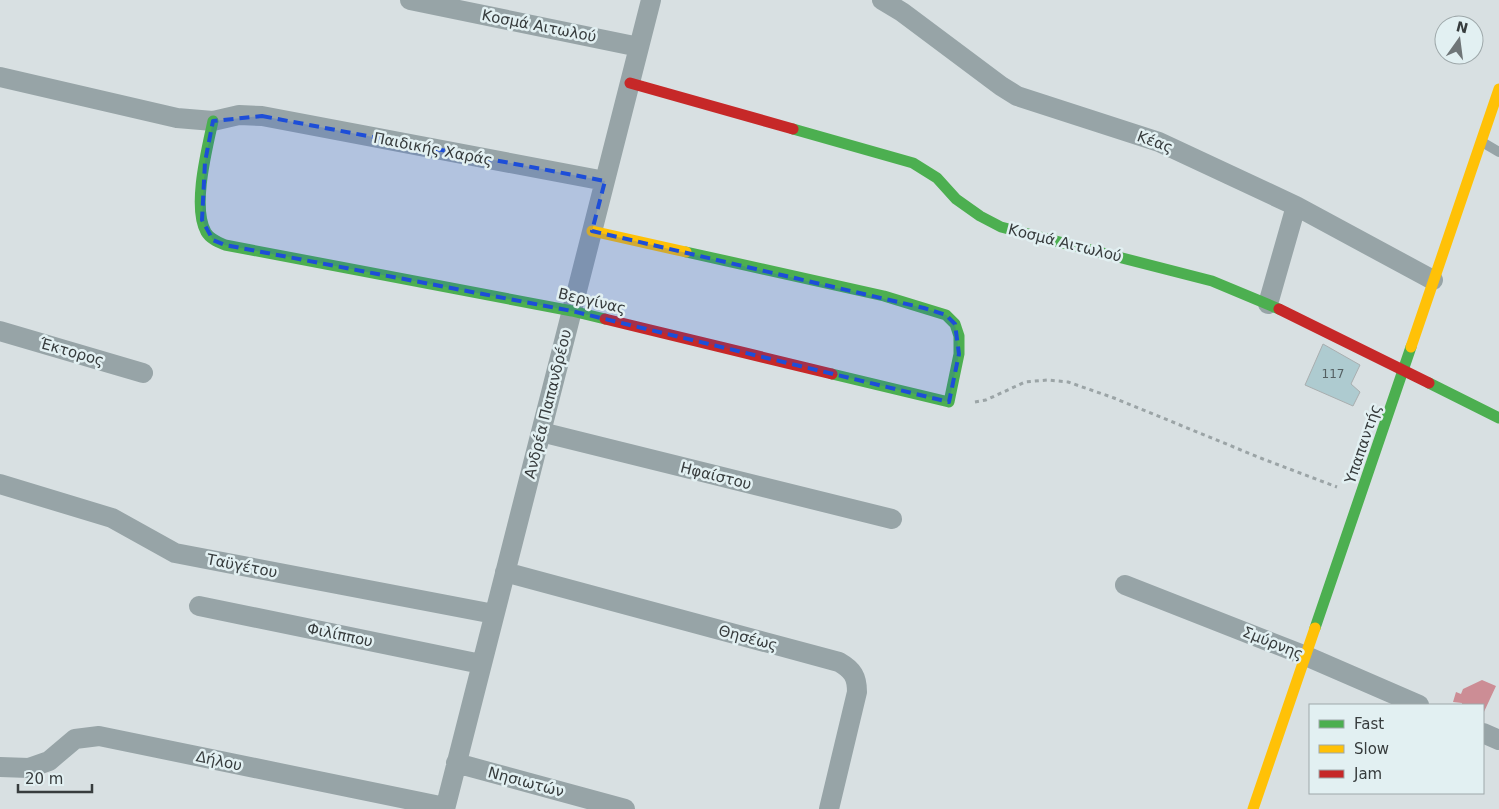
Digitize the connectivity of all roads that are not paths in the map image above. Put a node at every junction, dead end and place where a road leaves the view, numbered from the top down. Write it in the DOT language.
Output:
graph roads {
  1 [pos="410,0"];
  2 [pos="651,0"];
  3 [pos="882,0"];
  4 [pos="639,47"];
  5 [pos="0,77"];
  6 [pos="630,83"];
  7 [pos="1499,89"];
  8 [pos="213,121"];
  9 [pos="1481,142"];
  10 [pos="1499,152"];
  11 [pos="605,182"];
  12 [pos="1296,206"];
  13 [pos="592,231"];
  14 [pos="1433,280"];
  15 [pos="1268,304"];
  16 [pos="572,311"];
  17 [pos="0,331"];
  18 [pos="1404,370"];
  19 [pos="143,373"];
  20 [pos="1499,418"];
  21 [pos="541,432"];
  22 [pos="0,484"];
  23 [pos="892,519"];
  24 [pos="505,572"];
  25 [pos="1125,585"];
  26 [pos="199,606"];
  27 [pos="494,614"];
  28 [pos="1306,656"];
  29 [pos="482,664"];
  30 [pos="1417,704"];
  31 [pos="1484,732"];
  32 [pos="1499,740"];
  33 [pos="456,763"];
  34 [pos="0,767"];
  35 [pos="445,808"];
  36 [pos="626,809"];
  37 [pos="829,809"];
  38 [pos="1254,809"];
  1 -- 4 [label="street, Κοσμά Αιτωλού"];
  2 -- 4 [label="street, Ανδρέα Παπανδρέου"];
  3 -- 12 [label="street, Κέας"];
  4 -- 6 [label="street, Ανδρέα Παπανδρέου"];
  5 -- 8 [label="street, Παιδικής Χαράς"];
  6 -- 11 [label="street, Ανδρέα Παπανδρέου"];
  6 -- 15 [label="street, Κοσμά Αιτωλού"];
  7 -- 9 [label="street, Υπαπαντής"];
  8 -- 11 [label="street, Παιδικής Χαράς"];
  8 -- 16 [label="street, Βεργίνας"];
  9 -- 10 [label="lane"];
  9 -- 14 [label="street, Υπαπαντής"];
  11 -- 13 [label="street, Ανδρέα Παπανδρέου"];
  12 -- 14 [label="street, Κέας"];
  12 -- 15 [label="street"];
  13 -- 16 [label="street, Ανδρέα Παπανδρέου"];
  13 -- 16 [label="street, Βεργίνας"];
  14 -- 18 [label="street, Υπαπαντής"];
  15 -- 18 [label="street, Κοσμά Αιτωλού"];
  16 -- 21 [label="street, Ανδρέα Παπανδρέου"];
  17 -- 19 [label="street, Έκτορος"];
  18 -- 20 [label="street, Κοσμά Αιτωλού"];
  18 -- 28 [label="street, Υπαπαντής"];
  21 -- 23 [label="street, Ηφαίστου"];
  21 -- 24 [label="street, Ανδρέα Παπανδρέου"];
  22 -- 27 [label="street, Ταϋγέτου"];
  24 -- 27 [label="street, Ανδρέα Παπανδρέου"];
  24 -- 37 [label="street, Θησέως"];
  25 -- 28 [label="street, Σμύρνης"];
  26 -- 29 [label="street, Φιλίππου"];
  27 -- 29 [label="street, Ανδρέα Παπανδρέου"];
  28 -- 30 [label="street, Σμύρνης"];
  28 -- 38 [label="street, Υπαπαντής"];
  29 -- 33 [label="street, Ανδρέα Παπανδρέου"];
  31 -- 32 [label="street"];
  33 -- 35 [label="street, Ανδρέα Παπανδρέου"];
  33 -- 36 [label="street, Νησιωτών"];
  34 -- 35 [label="street, Δήλου"];
}
